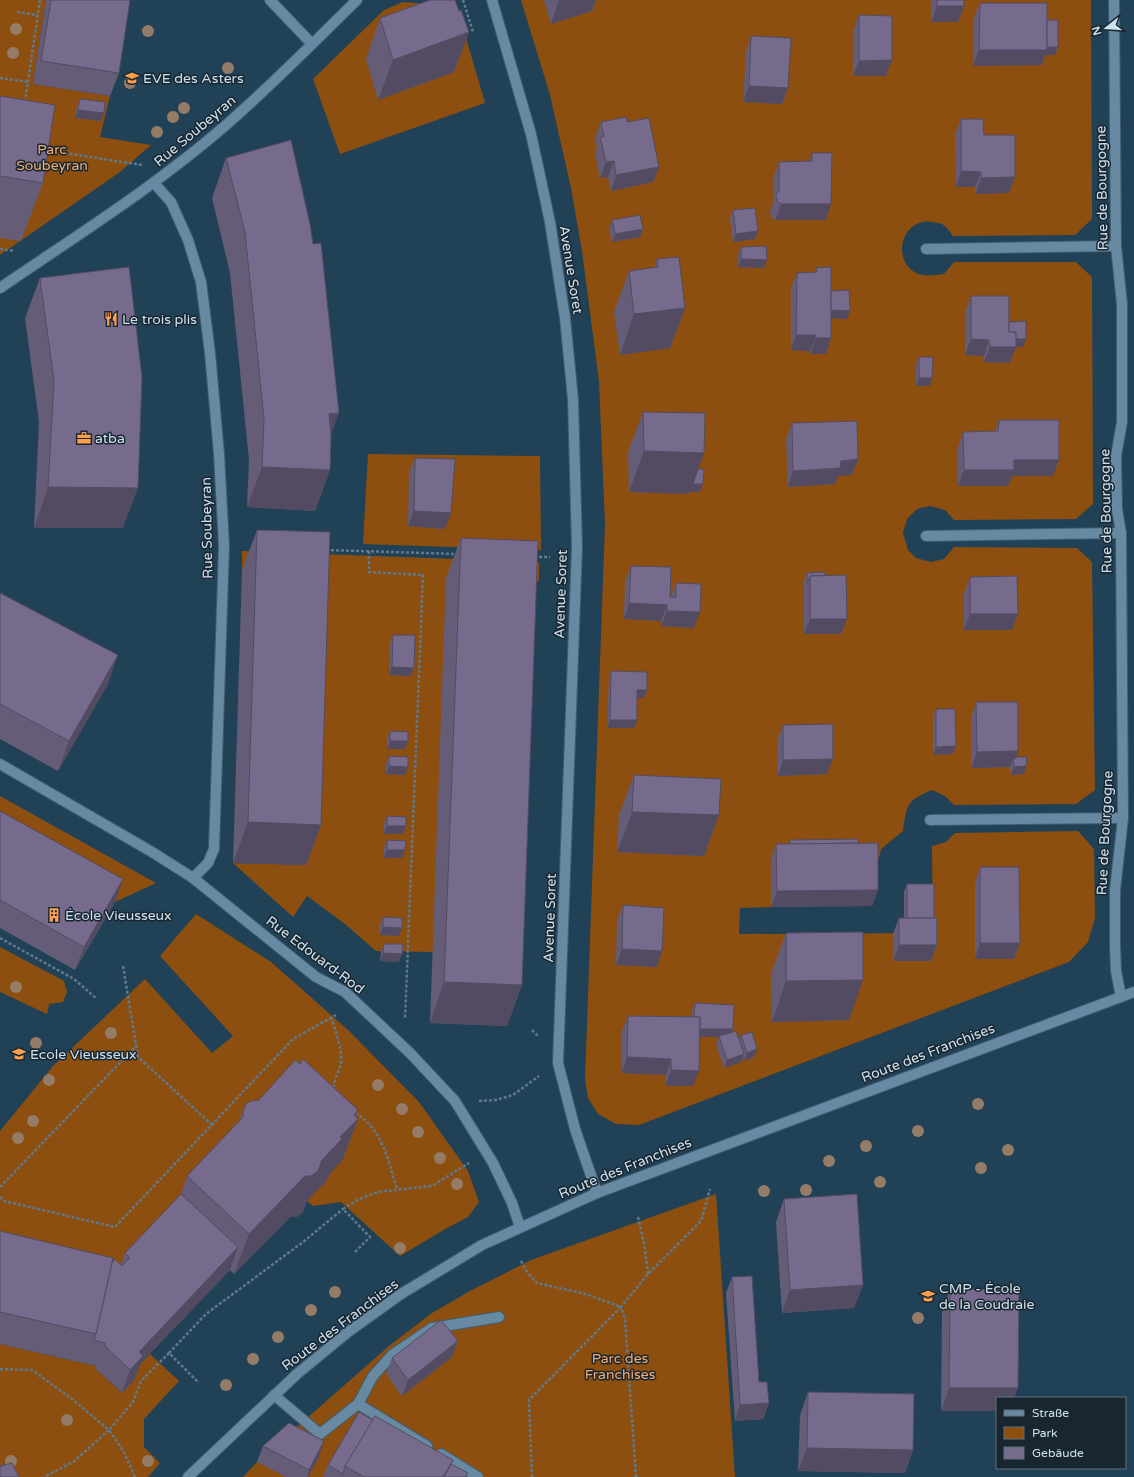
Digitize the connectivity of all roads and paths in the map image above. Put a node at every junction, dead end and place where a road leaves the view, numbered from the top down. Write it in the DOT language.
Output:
graph roads {
  1 [pos="40,0"];
  2 [pos="270,0"];
  3 [pos="357,0"];
  4 [pos="463,0"];
  5 [pos="492,0"];
  6 [pos="1114,0"];
  7 [pos="17,12"];
  8 [pos="38,15"];
  9 [pos="473,32"];
  10 [pos="312,44"];
  11 [pos="0,78"];
  12 [pos="28,82"];
  13 [pos="24,103"];
  14 [pos="41,149"];
  15 [pos="171,169"];
  16 [pos="154,183"];
  17 [pos="1116,246"];
  18 [pos="0,249"];
  19 [pos="926,249"];
  20 [pos="14,251"];
  21 [pos="0,288"];
  22 [pos="1121,533"];
  23 [pos="926,536"];
  24 [pos="323,550"];
  25 [pos="369,551"];
  26 [pos="464,554"];
  27 [pos="527,556"];
  28 [pos="550,557"];
  29 [pos="0,764"];
  30 [pos="1123,818"];
  31 [pos="930,820"];
  32 [pos="192,878"];
  33 [pos="0,938"];
  34 [pos="123,966"];
  35 [pos="1134,992"];
  36 [pos="1121,997"];
  37 [pos="97,999"];
  38 [pos="336,1015"];
  39 [pos="331,1017"];
  40 [pos="405,1022"];
  41 [pos="136,1045"];
  42 [pos="558,1063"];
  43 [pos="334,1095"];
  44 [pos="454,1101"];
  45 [pos="354,1112"];
  46 [pos="212,1125"];
  47 [pos="469,1163"];
  48 [pos="0,1187"];
  49 [pos="397,1189"];
  50 [pos="710,1189"];
  51 [pos="597,1193"];
  52 [pos="0,1197"];
  53 [pos="343,1209"];
  54 [pos="638,1216"];
  55 [pos="520,1227"];
  56 [pos="355,1252"];
  57 [pos="521,1261"];
  58 [pos="648,1274"];
  59 [pos="621,1306"];
  60 [pos="499,1317"];
  61 [pos="169,1353"];
  62 [pos="0,1368"];
  63 [pos="199,1383"];
  64 [pos="274,1395"];
  65 [pos="358,1404"];
  66 [pos="109,1430"];
  67 [pos="44,1477"];
  68 [pos="135,1477"];
  69 [pos="188,1477"];
  70 [pos="478,1477"];
  71 [pos="532,1477"];
  72 [pos="636,1477"];
  1 -- 8 [label="path"];
  2 -- 10 [label="street"];
  3 -- 10 [label="street, Rue Soubeyran"];
  4 -- 9 [label="path"];
  5 -- 42 [label="street, Avenue Soret"];
  6 -- 17 [label="street, Rue de Bourgogne"];
  7 -- 8 [label="path"];
  8 -- 12 [label="path"];
  10 -- 15 [label="street, Rue Soubeyran"];
  11 -- 12 [label="path"];
  12 -- 13 [label="path"];
  14 -- 15 [label="path"];
  15 -- 16 [label="street, Rue Soubeyran"];
  16 -- 21 [label="street, Rue Soubeyran"];
  16 -- 32 [label="street, Rue Soubeyran"];
  17 -- 19 [label="street"];
  17 -- 22 [label="street, Rue de Bourgogne"];
  18 -- 20 [label="path"];
  22 -- 23 [label="street"];
  22 -- 30 [label="street, Rue de Bourgogne"];
  24 -- 25 [label="path"];
  25 -- 26 [label="path"];
  25 -- 40 [label="path"];
  27 -- 28 [label="path"];
  29 -- 32 [label="street, Rue Edouard-Rod"];
  30 -- 31 [label="street"];
  30 -- 36 [label="street, Rue de Bourgogne"];
  32 -- 44 [label="street, Rue Edouard-Rod"];
  33 -- 37 [label="path"];
  34 -- 41 [label="path"];
  35 -- 36 [label="street, Route des Franchises"];
  36 -- 51 [label="street, Route des Franchises"];
  38 -- 39 [label="path"];
  39 -- 43 [label="path"];
  39 -- 46 [label="path"];
  41 -- 46 [label="path"];
  41 -- 48 [label="path"];
  42 -- 44 [label="path"];
  42 -- 51 [label="street, Avenue Soret"];
  44 -- 55 [label="street, Rue Edouard-Rod"];
  45 -- 49 [label="path"];
  46 -- 52 [label="path"];
  47 -- 49 [label="path"];
  49 -- 53 [label="path"];
  50 -- 58 [label="path"];
  51 -- 55 [label="street, Route des Franchises"];
  53 -- 56 [label="path"];
  53 -- 61 [label="path"];
  54 -- 58 [label="path"];
  55 -- 64 [label="street, Route des Franchises"];
  57 -- 59 [label="path"];
  58 -- 59 [label="path"];
  59 -- 71 [label="path"];
  59 -- 72 [label="path"];
  60 -- 65 [label="street"];
  61 -- 63 [label="path"];
  61 -- 66 [label="path"];
  62 -- 66 [label="path"];
  64 -- 65 [label="street"];
  64 -- 69 [label="street, Route des Franchises"];
  65 -- 70 [label="street"];
  66 -- 67 [label="path"];
  66 -- 68 [label="path"];
}
